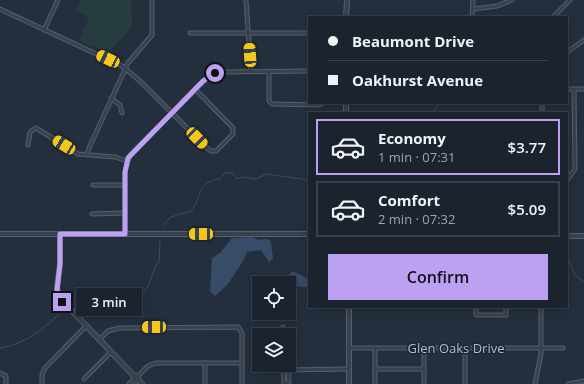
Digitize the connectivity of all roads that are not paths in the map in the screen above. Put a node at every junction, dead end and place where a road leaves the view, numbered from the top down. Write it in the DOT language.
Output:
graph roads {
  1 [pos="58,0"];
  2 [pos="152,0"];
  3 [pos="246,0"];
  4 [pos="347,0"];
  5 [pos="473,0"];
  6 [pos="512,0"];
  7 [pos="570,0"];
  8 [pos="0,9"];
  9 [pos="473,9"];
  10 [pos="346,16"];
  11 [pos="472,16"];
  12 [pos="554,16"];
  13 [pos="44,30"];
  14 [pos="190,33"];
  15 [pos="248,33"];
  16 [pos="308,33"];
  17 [pos="584,40"];
  18 [pos="568,51"];
  19 [pos="125,68"];
  20 [pos="251,71"];
  21 [pos="308,71"];
  22 [pos="269,72"];
  23 [pos="195,89"];
  24 [pos="568,89"];
  25 [pos="574,89"];
  26 [pos="584,89"];
  27 [pos="111,98"];
  28 [pos="321,104"];
  29 [pos="122,113"];
  30 [pos="172,113"];
  31 [pos="28,145"];
  32 [pos="87,155"];
  33 [pos="127,161"];
  34 [pos="568,179"];
  35 [pos="93,185"];
  36 [pos="124,185"];
  37 [pos="125,213"];
  38 [pos="92,214"];
  39 [pos="0,234"];
  40 [pos="60,234"];
  41 [pos="125,234"];
  42 [pos="308,234"];
  43 [pos="568,236"];
  44 [pos="584,236"];
  45 [pos="349,308"];
  46 [pos="476,308"];
  47 [pos="506,308"];
  48 [pos="541,308"];
  49 [pos="86,326"];
  50 [pos="99,340"];
  51 [pos="349,348"];
  52 [pos="375,348"];
  53 [pos="424,348"];
  54 [pos="464,348"];
  55 [pos="541,348"];
  56 [pos="563,348"];
  57 [pos="111,352"];
  58 [pos="204,364"];
  59 [pos="242,364"];
  60 [pos="349,369"];
  61 [pos="375,369"];
  62 [pos="424,369"];
  63 [pos="296,370"];
  64 [pos="283,372"];
  65 [pos="290,372"];
  66 [pos="0,373"];
  67 [pos="136,378"];
  68 [pos="84,379"];
  69 [pos="584,381"];
  70 [pos="6,384"];
  71 [pos="42,384"];
  72 [pos="129,384"];
  73 [pos="142,384"];
  74 [pos="205,384"];
  75 [pos="242,384"];
  76 [pos="349,384"];
  77 [pos="375,384"];
  78 [pos="424,384"];
  79 [pos="465,384"];
  80 [pos="535,384"];
  81 [pos="568,384"];
  1 -- 13 [label="street"];
  2 -- 19 [label="street"];
  3 -- 15 [label="street"];
  4 -- 10 [label="street"];
  5 -- 9 [label="street"];
  6 -- 9 [label="street"];
  7 -- 12 [label="street"];
  8 -- 13 [label="street"];
  9 -- 11 [label="street"];
  13 -- 19 [label="street"];
  14 -- 15 [label="street"];
  15 -- 16 [label="street"];
  15 -- 20 [label="street"];
  17 -- 18 [label="street"];
  19 -- 27 [label="street"];
  19 -- 30 [label="street"];
  20 -- 22 [label="street"];
  20 -- 23 [label="street"];
  21 -- 22 [label="street"];
  22 -- 28 [label="street"];
  23 -- 30 [label="street"];
  23 -- 30 [label="street"];
  24 -- 25 [label="street"];
  25 -- 26 [label="street"];
  25 -- 34 [label="street"];
  27 -- 29 [label="street"];
  27 -- 32 [label="street"];
  30 -- 33 [label="street"];
  31 -- 32 [label="street"];
  32 -- 33 [label="street"];
  33 -- 36 [label="street"];
  35 -- 36 [label="street"];
  36 -- 37 [label="street"];
  37 -- 38 [label="street"];
  37 -- 41 [label="street"];
  39 -- 40 [label="street"];
  40 -- 41 [label="street"];
  40 -- 49 [label="street"];
  41 -- 42 [label="street"];
  43 -- 44 [label="street"];
  45 -- 51 [label="street"];
  46 -- 47 [label="street"];
  48 -- 55 [label="street"];
  49 -- 50 [label="street"];
  49 -- 71 [label="street"];
  50 -- 57 [label="street"];
  50 -- 59 [label="street"];
  51 -- 52 [label="street, Glen Oaks Drive"];
  51 -- 60 [label="street"];
  52 -- 53 [label="street, Glen Oaks Drive"];
  52 -- 61 [label="street"];
  53 -- 54 [label="street, Glen Oaks Drive"];
  53 -- 62 [label="street"];
  54 -- 55 [label="street, Glen Oaks Drive"];
  54 -- 79 [label="street"];
  55 -- 56 [label="street, Glen Oaks Drive"];
  55 -- 80 [label="street"];
  57 -- 67 [label="street"];
  57 -- 68 [label="street"];
  58 -- 59 [label="street"];
  58 -- 67 [label="street"];
  58 -- 74 [label="street"];
  59 -- 75 [label="street"];
  60 -- 63 [label="street"];
  60 -- 76 [label="street"];
  61 -- 62 [label="street"];
  61 -- 77 [label="street"];
  62 -- 78 [label="street"];
  64 -- 65 [label="street"];
  66 -- 70 [label="street"];
  67 -- 72 [label="street"];
  67 -- 73 [label="street"];
  69 -- 81 [label="street"];
}
